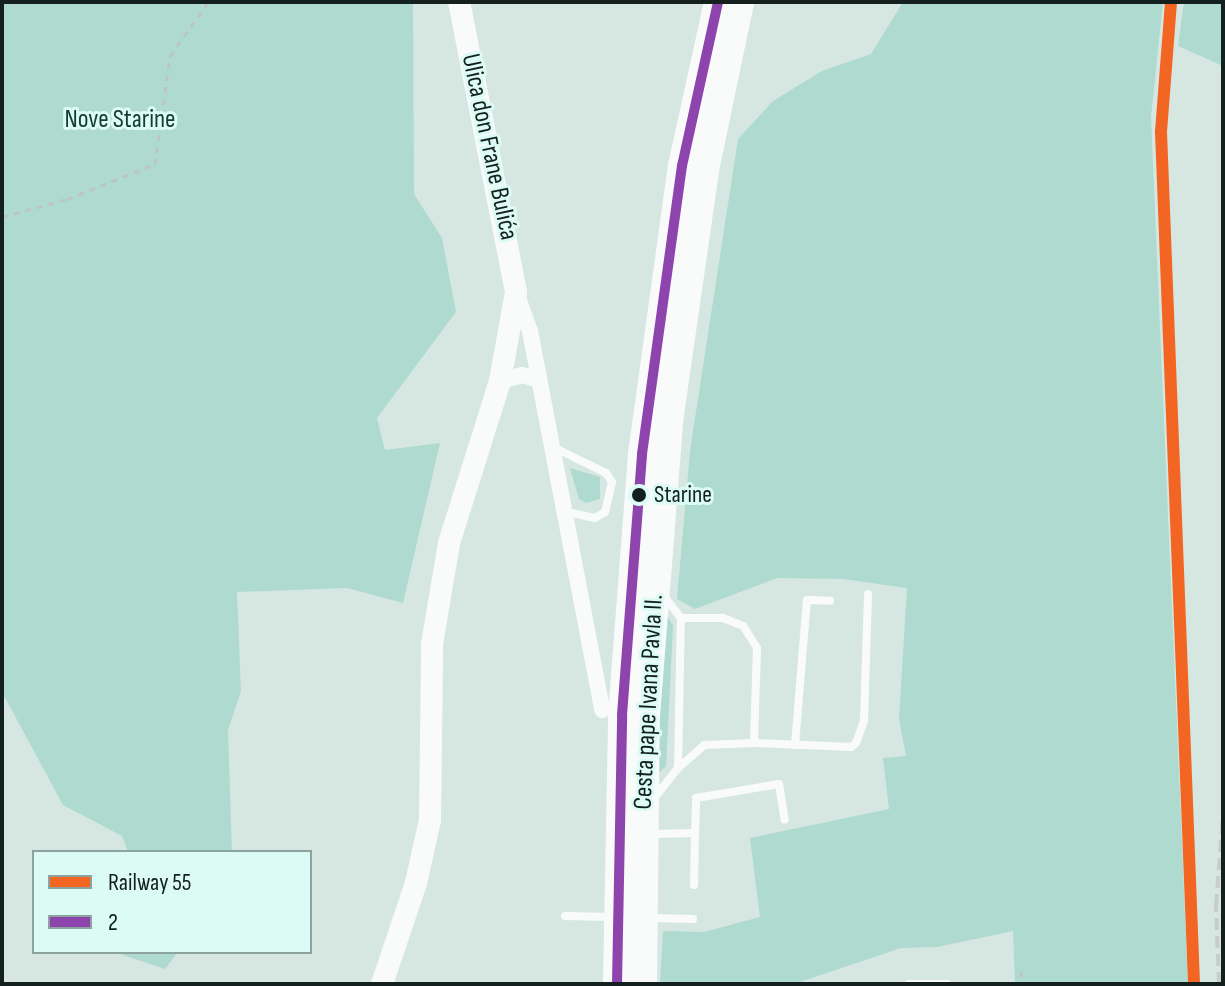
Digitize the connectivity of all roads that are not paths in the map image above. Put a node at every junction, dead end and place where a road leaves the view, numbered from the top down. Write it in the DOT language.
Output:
graph roads {
  1 [pos="459,2"];
  2 [pos="718,2"];
  3 [pos="740,2"];
  4 [pos="516,292"];
  5 [pos="539,380"];
  6 [pos="500,381"];
  7 [pos="658,417"];
  8 [pos="553,446"];
  9 [pos="566,511"];
  10 [pos="655,585"];
  11 [pos="868,594"];
  12 [pos="830,601"];
  13 [pos="681,618"];
  14 [pos="602,710"];
  15 [pos="754,743"];
  16 [pos="795,745"];
  17 [pos="678,768"];
  18 [pos="785,820"];
  19 [pos="642,825"];
  20 [pos="695,833"];
  21 [pos="694,885"];
  22 [pos="565,916"];
  23 [pos="693,919"];
  24 [pos="382,984"];
  25 [pos="617,984"];
  26 [pos="643,984"];
  27 [pos="909,984"];
  28 [pos="947,984"];
  1 -- 4 [label="street, Ulica don Frane Bulića"];
  2 -- 7 [label="highway"];
  3 -- 7 [label="highway"];
  4 -- 5 [label="street"];
  4 -- 6 [label="street"];
  5 -- 6 [label="street"];
  5 -- 8 [label="street"];
  6 -- 24 [label="street"];
  7 -- 10 [label="highway, Cesta pape Ivana Pavla II."];
  7 -- 25 [label="highway, Cesta pape Ivana Pavla II."];
  8 -- 9 [label="street"];
  8 -- 9 [label="lane"];
  9 -- 14 [label="street"];
  10 -- 13 [label="lane"];
  10 -- 19 [label="highway, Cesta pape Ivana Pavla II."];
  11 -- 16 [label="lane"];
  12 -- 16 [label="lane"];
  13 -- 15 [label="lane"];
  13 -- 17 [label="lane"];
  15 -- 16 [label="lane"];
  15 -- 17 [label="lane"];
  17 -- 19 [label="lane"];
  18 -- 20 [label="lane"];
  19 -- 20 [label="lane"];
  19 -- 26 [label="highway, Cesta pape Ivana Pavla II."];
  20 -- 21 [label="lane"];
  22 -- 23 [label="lane"];
  27 -- 28 [label="lane"];
}
